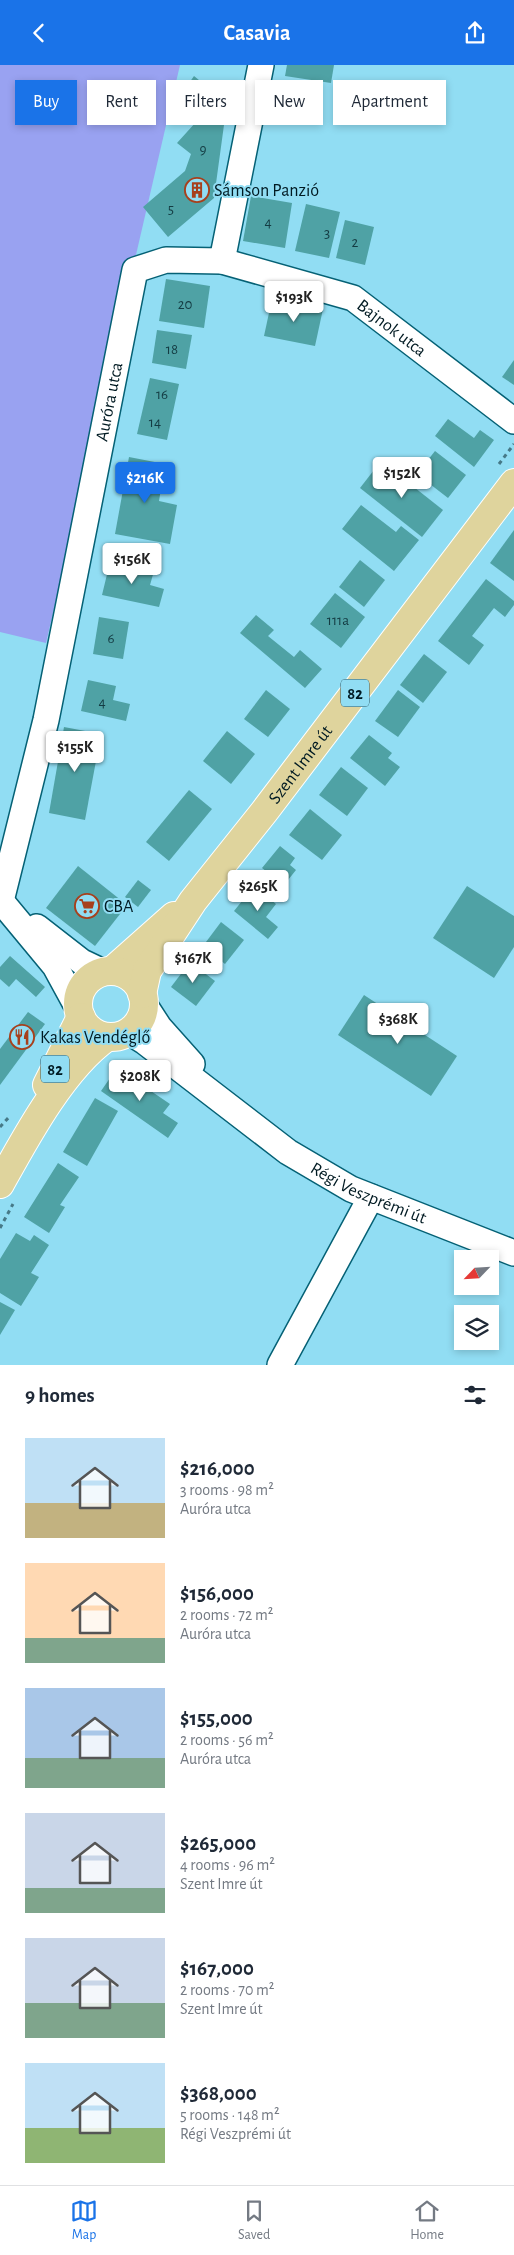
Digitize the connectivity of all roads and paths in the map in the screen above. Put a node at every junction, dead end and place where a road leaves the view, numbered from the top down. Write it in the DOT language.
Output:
graph roads {
  1 [pos="261,65"];
  2 [pos="222,261"];
  3 [pos="514,421"];
  4 [pos="514,483"];
  5 [pos="0,901"];
  6 [pos="193,901"];
  7 [pos="107,972"];
  8 [pos="143,999"];
  9 [pos="80,1014"];
  10 [pos="118,1034"];
  11 [pos="236,1112"];
  12 [pos="35,1122"];
  13 [pos="0,1183"];
  14 [pos="372,1197"];
  15 [pos="514,1253"];
  16 [pos="280,1365"];
  1 -- 2 [label="street"];
  2 -- 3 [label="street, Bajnok utca"];
  2 -- 5 [label="street, Auróra utca"];
  4 -- 6 [label="main road, Szent Imre út / 82"];
  5 -- 7 [label="street"];
  5 -- 9 [label="street"];
  6 -- 7 [label="main road, Szent Imre út / 82"];
  6 -- 8 [label="main road, Szent Imre út / 82"];
  7 -- 8 [label="main road"];
  7 -- 9 [label="main road, 82"];
  8 -- 10 [label="main road, 82"];
  8 -- 11 [label="street, Régi Veszprémi út"];
  9 -- 10 [label="main road"];
  9 -- 12 [label="main road, 82"];
  10 -- 11 [label="street, Régi Veszprémi út"];
  10 -- 12 [label="main road, 82"];
  11 -- 14 [label="street, Régi Veszprémi út"];
  12 -- 13 [label="main road, 82"];
  14 -- 15 [label="street, Régi Veszprémi út"];
  14 -- 16 [label="street"];
}
